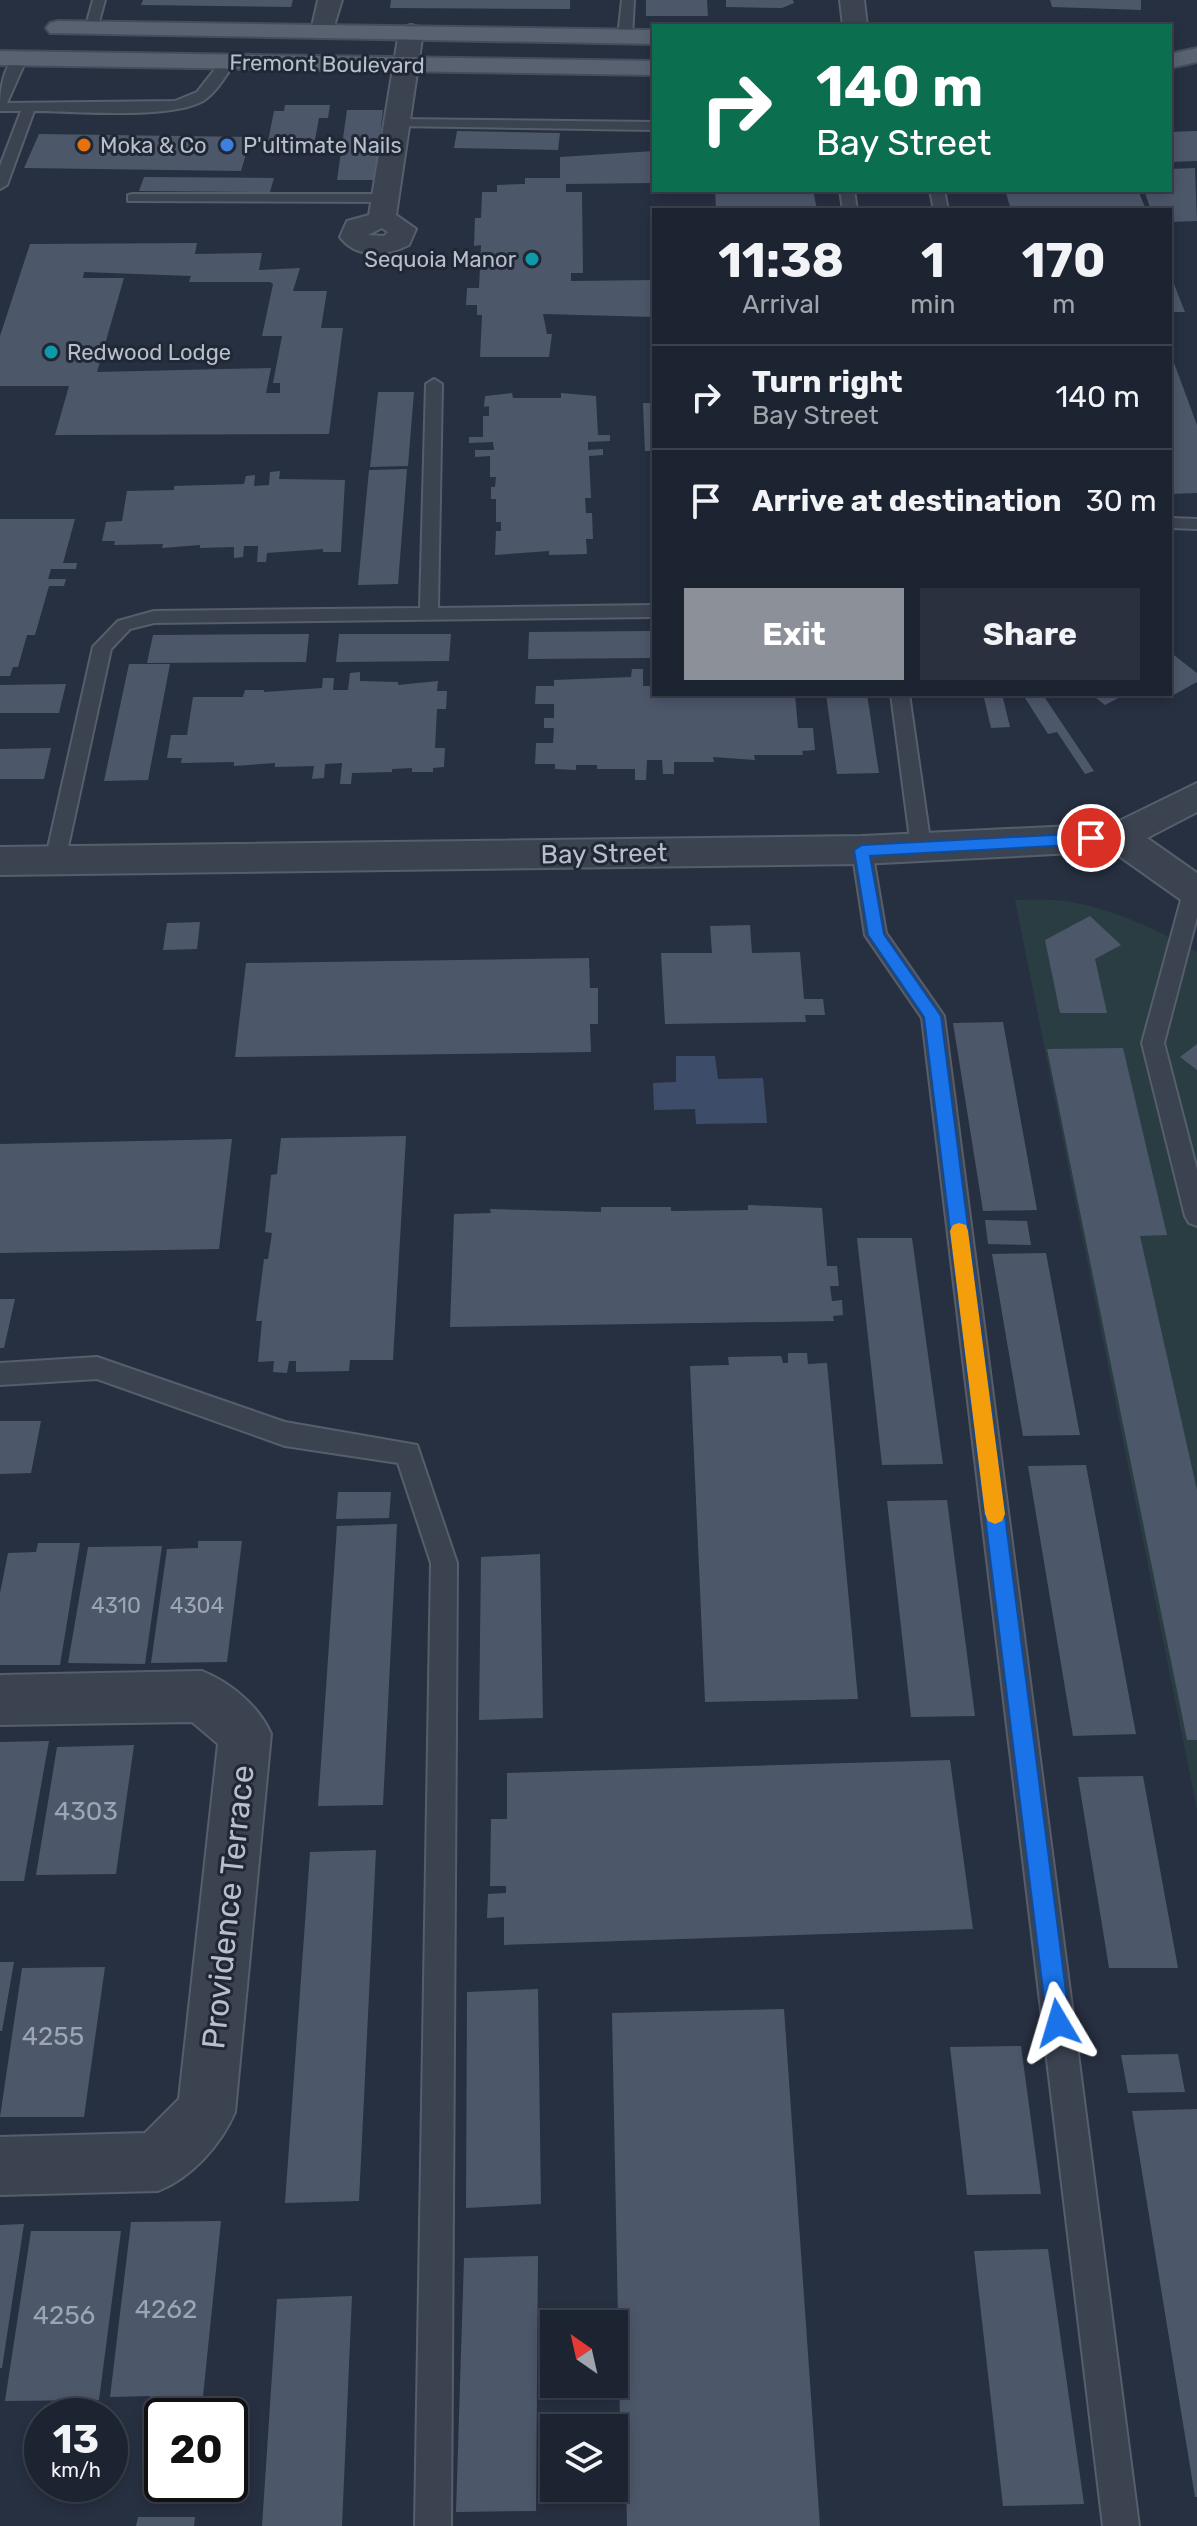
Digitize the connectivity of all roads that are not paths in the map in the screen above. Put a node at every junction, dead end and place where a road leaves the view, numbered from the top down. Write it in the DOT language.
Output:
graph roads {
  1 [pos="99,0"];
  2 [pos="330,0"];
  3 [pos="628,0"];
  4 [pos="852,0"];
  5 [pos="855,24"];
  6 [pos="30,28"];
  7 [pos="91,29"];
  8 [pos="323,31"];
  9 [pos="411,32"];
  10 [pos="625,37"];
  11 [pos="652,37"];
  12 [pos="1172,50"];
  13 [pos="1197,54"];
  14 [pos="10,58"];
  15 [pos="1172,60"];
  16 [pos="228,62"];
  17 [pos="406,66"];
  18 [pos="652,68"];
  19 [pos="0,105"];
  20 [pos="29,107"];
  21 [pos="397,123"];
  22 [pos="652,126"];
  23 [pos="0,185"];
  24 [pos="133,198"];
  25 [pos="384,209"];
  26 [pos="434,384"];
  27 [pos="1172,523"];
  28 [pos="1197,524"];
  29 [pos="652,611"];
  30 [pos="429,614"];
  31 [pos="900,696"];
  32 [pos="1197,796"];
  33 [pos="1119,837"];
  34 [pos="921,847"];
  35 [pos="862,850"];
  36 [pos="0,861"];
  37 [pos="55,861"];
  38 [pos="1195,890"];
  39 [pos="1197,1216"];
  40 [pos="0,1374"];
  41 [pos="0,1700"];
  42 [pos="0,2166"];
  43 [pos="433,2526"];
  44 [pos="1121,2526"];
  1 -- 7 [label="lane"];
  2 -- 8 [label="street"];
  3 -- 10 [label="lane"];
  4 -- 5 [label="street"];
  6 -- 7 [label="main road, Fremont Boulevard"];
  7 -- 8 [label="main road, Fremont Boulevard"];
  8 -- 9 [label="main road, Fremont Boulevard"];
  9 -- 10 [label="main road, Fremont Boulevard"];
  9 -- 17 [label="street"];
  10 -- 11 [label="main road, Fremont Boulevard"];
  12 -- 13 [label="main road"];
  13 -- 15 [label="main road"];
  14 -- 16 [label="main road, Fremont Boulevard"];
  14 -- 19 [label="lane"];
  16 -- 17 [label="main road, Fremont Boulevard"];
  16 -- 20 [label="lane"];
  17 -- 18 [label="main road, Fremont Boulevard"];
  17 -- 21 [label="street"];
  19 -- 20 [label="lane"];
  20 -- 23 [label="lane"];
  21 -- 22 [label="lane"];
  21 -- 25 [label="street"];
  24 -- 25 [label="lane"];
  26 -- 30 [label="lane"];
  27 -- 28 [label="lane"];
  29 -- 30 [label="lane"];
  30 -- 37 [label="lane"];
  31 -- 34 [label="lane"];
  32 -- 33 [label="street, Bay Street"];
  33 -- 34 [label="street, Bay Street"];
  33 -- 38 [label="street"];
  34 -- 35 [label="street, Bay Street"];
  35 -- 37 [label="street, Bay Street"];
  35 -- 44 [label="lane"];
  36 -- 37 [label="street, Bay Street"];
  38 -- 39 [label="lane"];
  40 -- 43 [label="lane"];
  41 -- 42 [label="street, Providence Terrace"];
}
